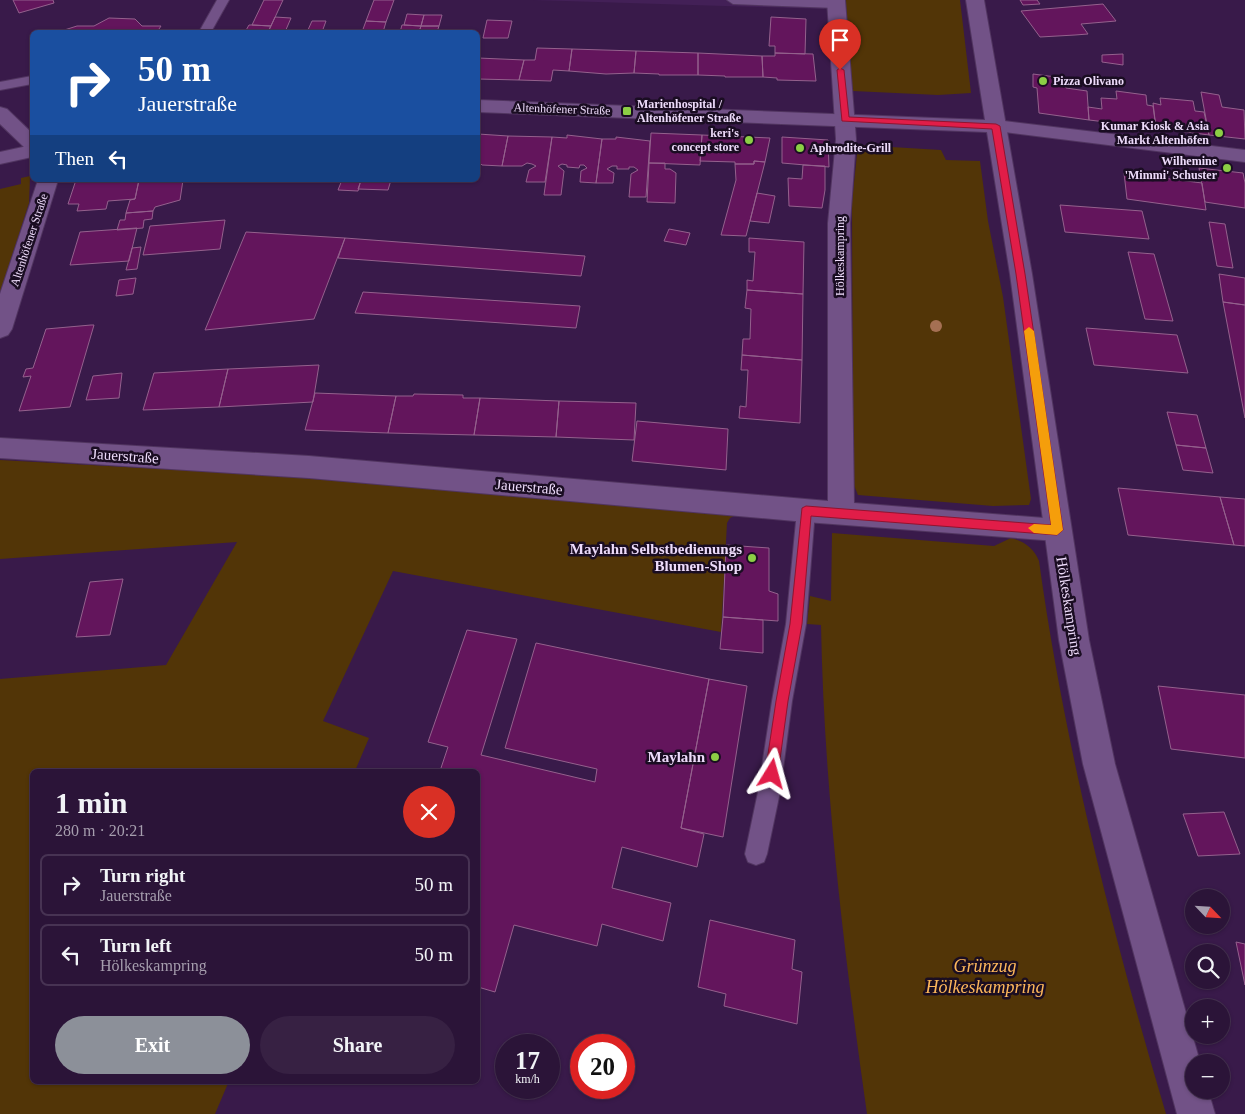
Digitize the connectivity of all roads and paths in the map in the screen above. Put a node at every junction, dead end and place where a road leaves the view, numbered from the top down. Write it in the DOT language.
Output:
graph roads {
  1 [pos="223,0"];
  2 [pos="732,0"];
  3 [pos="975,0"];
  4 [pos="836,2"];
  5 [pos="206,30"];
  6 [pos="30,80"];
  7 [pos="0,86"];
  8 [pos="480,106"];
  9 [pos="0,113"];
  10 [pos="845,119"];
  11 [pos="996,126"];
  12 [pos="30,142"];
  13 [pos="30,150"];
  14 [pos="1245,156"];
  15 [pos="0,158"];
  16 [pos="47,182"];
  17 [pos="0,329"];
  18 [pos="0,448"];
  19 [pos="806,511"];
  20 [pos="842,513"];
  21 [pos="1057,530"];
  22 [pos="756,854"];
  23 [pos="1196,1114"];
  1 -- 5 [label="lane"];
  2 -- 4 [label="lane"];
  3 -- 11 [label="street, Hölkeskampring"];
  4 -- 10 [label="street, Hölkeskampring"];
  6 -- 7 [label="lane"];
  8 -- 10 [label="street, Altenhöfener Straße"];
  9 -- 12 [label="street"];
  10 -- 11 [label="street, Altenhöfener Straße"];
  10 -- 20 [label="street, Hölkeskampring"];
  11 -- 14 [label="street, Altenhöfener Straße"];
  11 -- 21 [label="street, Hölkeskampring"];
  13 -- 15 [label="street"];
  16 -- 17 [label="street, Altenhöfener Straße"];
  18 -- 19 [label="street, Jauerstraße"];
  19 -- 20 [label="street, Jauerstraße"];
  19 -- 22 [label="lane"];
  20 -- 21 [label="street, Jauerstraße"];
  21 -- 23 [label="street, Hölkeskampring"];
}
